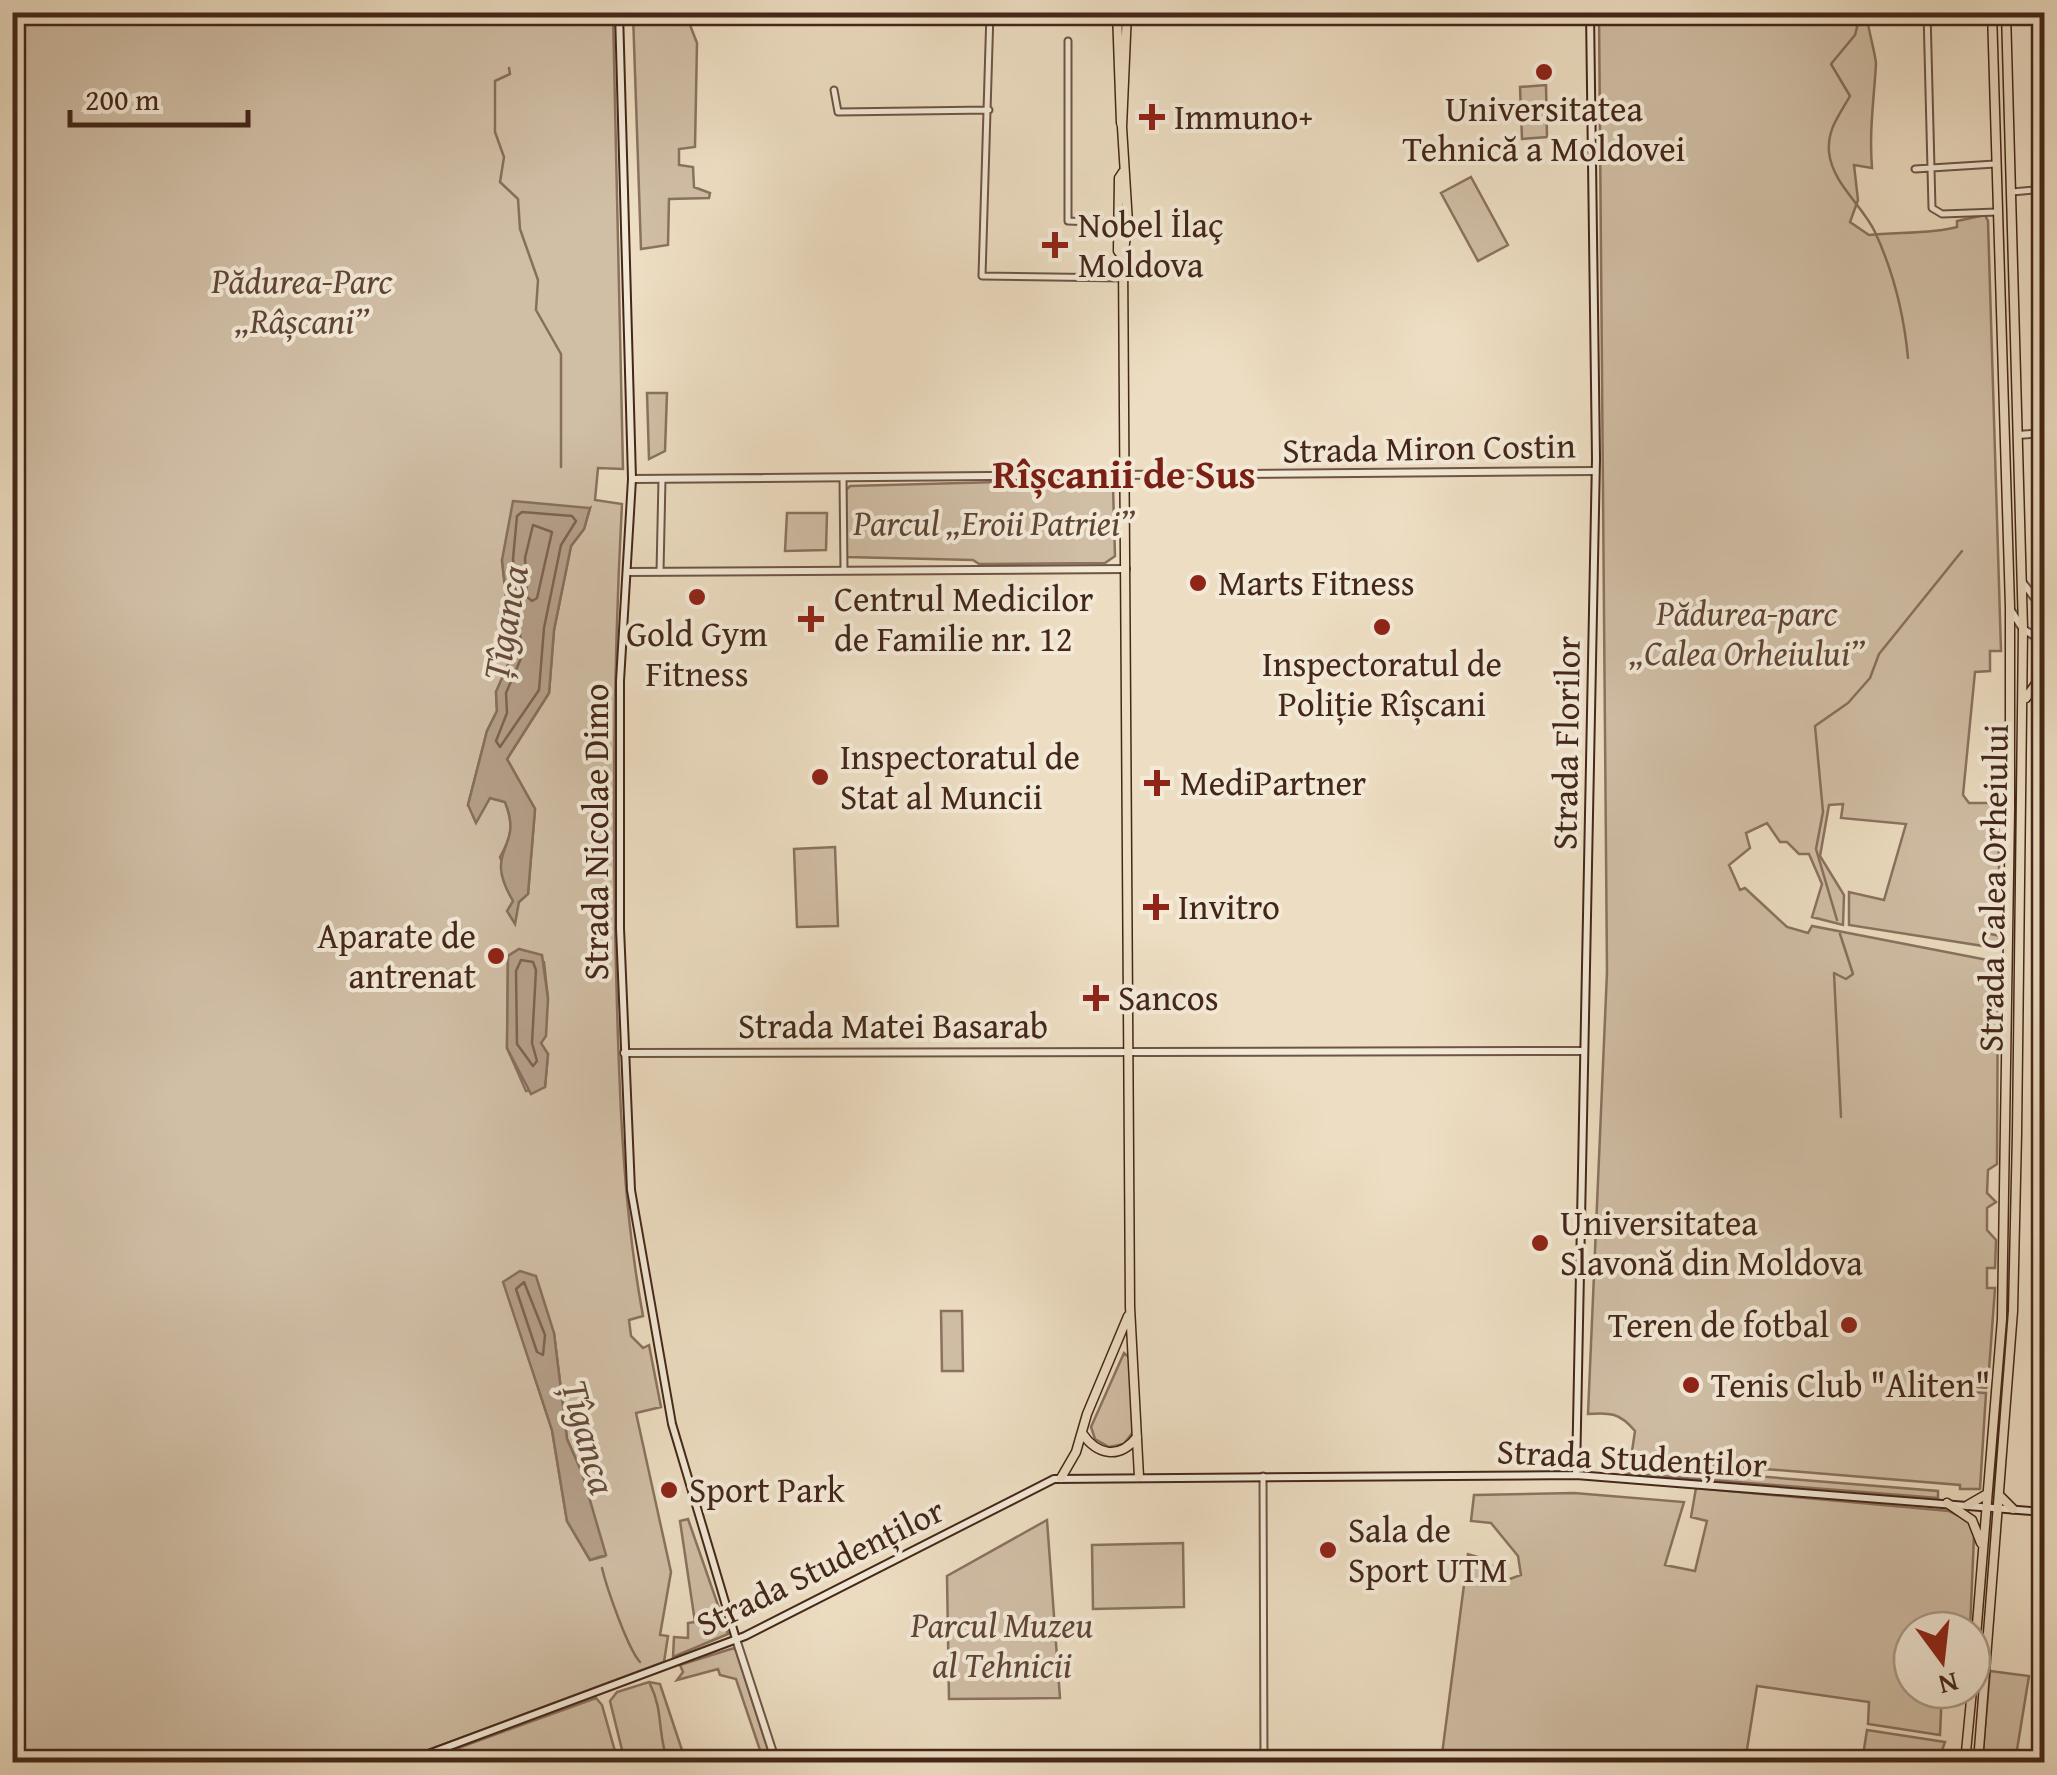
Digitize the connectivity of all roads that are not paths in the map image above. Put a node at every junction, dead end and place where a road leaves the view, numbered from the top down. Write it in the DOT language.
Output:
graph roads {
  1 [pos="619,12"];
  2 [pos="990,12"];
  3 [pos="1116,12"];
  4 [pos="1127,12"];
  5 [pos="1590,12"];
  6 [pos="1927,12"];
  7 [pos="1992,12"];
  8 [pos="2006,12"];
  9 [pos="1068,40"];
  10 [pos="834,90"];
  11 [pos="989,110"];
  12 [pos="1122,127"];
  13 [pos="1995,164"];
  14 [pos="1930,168"];
  15 [pos="1915,169"];
  16 [pos="1123,172"];
  17 [pos="2044,189"];
  18 [pos="2009,192"];
  19 [pos="1997,212"];
  20 [pos="1118,222"];
  21 [pos="1123,258"];
  22 [pos="1123,278"];
  23 [pos="2014,325"];
  24 [pos="2002,326"];
  25 [pos="2044,379"];
  26 [pos="2036,380"];
  27 [pos="2044,433"];
  28 [pos="2018,435"];
  29 [pos="1595,471"];
  30 [pos="1125,475"];
  31 [pos="843,477"];
  32 [pos="632,479"];
  33 [pos="662,479"];
  34 [pos="1126,568"];
  35 [pos="844,570"];
  36 [pos="627,572"];
  37 [pos="660,572"];
  38 [pos="2023,582"];
  39 [pos="2010,606"];
  40 [pos="2044,610"];
  41 [pos="2023,629"];
  42 [pos="2044,642"];
  43 [pos="2044,672"];
  44 [pos="2022,722"];
  45 [pos="2010,726"];
  46 [pos="1128,1051"];
  47 [pos="1582,1052"];
  48 [pos="623,1053"];
  49 [pos="2004,1189"];
  50 [pos="2016,1189"];
  51 [pos="1130,1307"];
  52 [pos="1116,1352"];
  53 [pos="1136,1357"];
  54 [pos="1082,1433"];
  55 [pos="1137,1438"];
  56 [pos="1576,1475"];
  57 [pos="1263,1476"];
  58 [pos="1139,1477"];
  59 [pos="1061,1478"];
  60 [pos="1987,1494"];
  61 [pos="2000,1496"];
  62 [pos="1947,1504"];
  63 [pos="1968,1505"];
  64 [pos="1987,1507"];
  65 [pos="1998,1508"];
  66 [pos="2013,1509"];
  67 [pos="2044,1512"];
  68 [pos="1983,1552"];
  69 [pos="1978,1610"];
  70 [pos="736,1639"];
  71 [pos="1970,1710"];
  72 [pos="1969,1723"];
  73 [pos="1982,1724"];
  74 [pos="408,1762"];
  75 [pos="776,1762"];
  76 [pos="1264,1762"];
  77 [pos="1966,1762"];
  78 [pos="1978,1762"];
  1 -- 32 [label="main road, Strada Nicolae Dimo"];
  2 -- 11 [label="street"];
  3 -- 12 [label="main road"];
  4 -- 12 [label="main road"];
  5 -- 29 [label="main road, Strada Florilor"];
  6 -- 14 [label="street"];
  7 -- 13 [label="main road, Strada Calea Orheiului"];
  8 -- 18 [label="main road, Strada Calea Orheiului"];
  9 -- 20 [label="street"];
  10 -- 11 [label="street"];
  11 -- 22 [label="street"];
  12 -- 16 [label="main road"];
  13 -- 14 [label="street"];
  13 -- 19 [label="main road, Strada Calea Orheiului"];
  14 -- 15 [label="street"];
  14 -- 19 [label="street"];
  16 -- 20 [label="main road"];
  16 -- 21 [label="main road"];
  17 -- 18 [label="street"];
  18 -- 23 [label="main road, Strada Calea Orheiului"];
  19 -- 24 [label="main road, Strada Calea Orheiului"];
  20 -- 21 [label="main road"];
  21 -- 22 [label="main road"];
  22 -- 30 [label="main road"];
  23 -- 24 [label="main road"];
  23 -- 28 [label="main road, Strada Calea Orheiului"];
  24 -- 39 [label="main road, Strada Calea Orheiului"];
  25 -- 26 [label="street"];
  27 -- 28 [label="main road"];
  28 -- 38 [label="main road, Strada Calea Orheiului"];
  29 -- 30 [label="main road, Strada Miron Costin"];
  29 -- 47 [label="main road, Strada Florilor"];
  30 -- 31 [label="main road, Strada Miron Costin"];
  30 -- 34 [label="main road"];
  31 -- 33 [label="main road, Strada Miron Costin"];
  31 -- 35 [label="street"];
  32 -- 33 [label="main road, Strada Miron Costin"];
  32 -- 36 [label="main road, Strada Nicolae Dimo"];
  33 -- 37 [label="street"];
  34 -- 35 [label="main road"];
  34 -- 46 [label="main road"];
  35 -- 37 [label="main road"];
  36 -- 37 [label="main road"];
  36 -- 48 [label="main road, Strada Nicolae Dimo"];
  38 -- 40 [label="main road"];
  38 -- 41 [label="main road, Strada Calea Orheiului"];
  39 -- 41 [label="main road"];
  39 -- 45 [label="main road, Strada Calea Orheiului"];
  41 -- 42 [label="main road"];
  41 -- 44 [label="main road, Strada Calea Orheiului"];
  43 -- 44 [label="main road"];
  44 -- 45 [label="main road"];
  44 -- 50 [label="main road, Strada Calea Orheiului"];
  45 -- 49 [label="main road, Strada Calea Orheiului"];
  46 -- 47 [label="main road, Strada Matei Basarab"];
  46 -- 48 [label="main road, Strada Matei Basarab"];
  46 -- 51 [label="main road"];
  47 -- 56 [label="main road, Strada Florilor"];
  48 -- 70 [label="main road, Strada Nicolae Dimo"];
  49 -- 50 [label="main road"];
  49 -- 60 [label="main road, Strada Calea Orheiului"];
  50 -- 61 [label="main road, Strada Calea Orheiului"];
  51 -- 52 [label="main road"];
  51 -- 53 [label="main road"];
  52 -- 53 [label="main road"];
  52 -- 54 [label="main road"];
  53 -- 55 [label="main road"];
  54 -- 55 [label="main road"];
  54 -- 59 [label="main road"];
  55 -- 58 [label="main road"];
  56 -- 57 [label="main road, Strada Studenților"];
  56 -- 62 [label="main road, Strada Studenților"];
  57 -- 58 [label="main road, Strada Studenților"];
  57 -- 76 [label="street"];
  58 -- 59 [label="main road, Strada Studenților"];
  59 -- 70 [label="main road, Strada Studenților"];
  60 -- 63 [label="main road"];
  60 -- 64 [label="main road, Strada Calea Orheiului"];
  61 -- 65 [label="main road, Strada Calea Orheiului"];
  61 -- 66 [label="main road"];
  62 -- 63 [label="main road, Strada Studenților"];
  62 -- 68 [label="main road"];
  63 -- 64 [label="main road, Strada Studenților"];
  64 -- 65 [label="main road, Strada Studenților"];
  64 -- 68 [label="main road, Strada Calea Orheiului"];
  65 -- 66 [label="main road, Strada Studenților"];
  65 -- 73 [label="main road, Strada Calea Orheiului"];
  66 -- 67 [label="main road, Strada Studenților"];
  68 -- 69 [label="main road, Strada Calea Orheiului"];
  70 -- 74 [label="main road, Strada Studenților"];
  70 -- 75 [label="main road, Strada Nicolae Dimo"];
  71 -- 72 [label="main road, Strada Calea Orheiului"];
  72 -- 73 [label="main road"];
  72 -- 77 [label="main road, Strada Calea Orheiului"];
  73 -- 78 [label="main road, Strada Calea Orheiului"];
}
